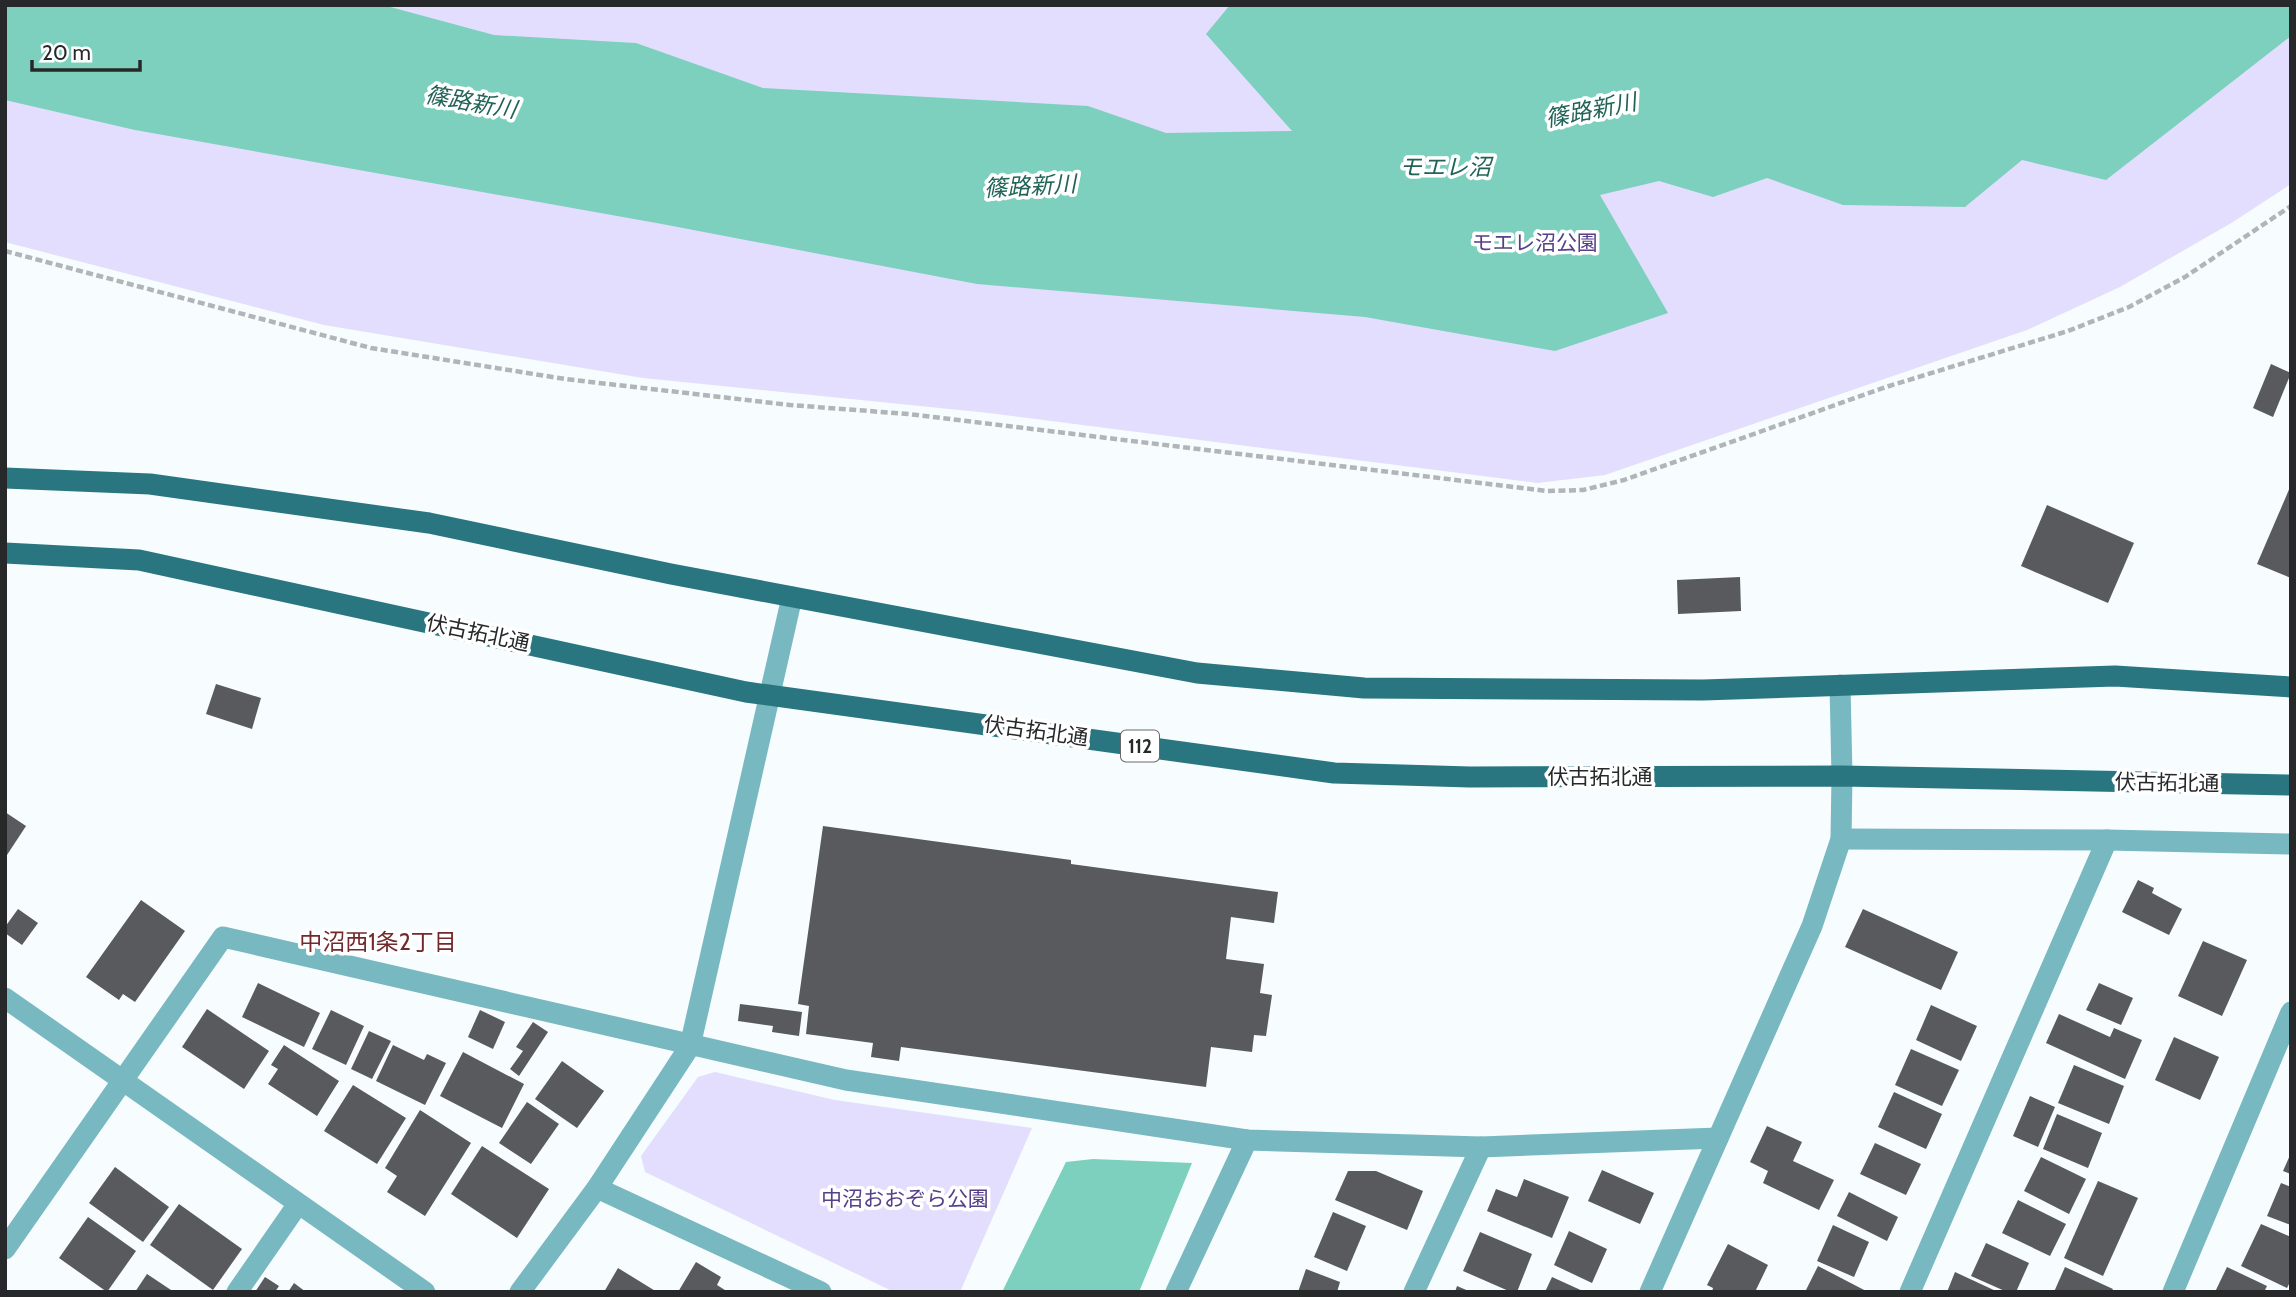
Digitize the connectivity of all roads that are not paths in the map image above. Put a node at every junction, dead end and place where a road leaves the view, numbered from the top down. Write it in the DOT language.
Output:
graph roads {
  1 [pos="5,478"];
  2 [pos="5,553"];
  3 [pos="792,597"];
  4 [pos="1840,685"];
  5 [pos="2291,687"];
  6 [pos="770,694"];
  7 [pos="1842,776"];
  8 [pos="2291,785"];
  9 [pos="1841,838"];
  10 [pos="2107,840"];
  11 [pos="2291,844"];
  12 [pos="5,998"];
  13 [pos="2291,1012"];
  14 [pos="690,1045"];
  15 [pos="121,1081"];
  16 [pos="1718,1138"];
  17 [pos="1247,1140"];
  18 [pos="1481,1147"];
  19 [pos="597,1188"];
  20 [pos="298,1203"];
  21 [pos="5,1249"];
  22 [pos="237,1292"];
  23 [pos="425,1292"];
  24 [pos="520,1292"];
  25 [pos="821,1292"];
  26 [pos="1176,1292"];
  27 [pos="1414,1292"];
  28 [pos="1650,1292"];
  29 [pos="1910,1292"];
  30 [pos="2173,1292"];
  1 -- 3 [label="main road"];
  2 -- 6 [label="main road, 伏古拓北通 / 112"];
  3 -- 4 [label="main road"];
  3 -- 6 [label="street"];
  4 -- 5 [label="main road"];
  4 -- 7 [label="street"];
  6 -- 7 [label="main road, 伏古拓北通 / 112"];
  6 -- 14 [label="street"];
  7 -- 8 [label="main road, 伏古拓北通 / 112"];
  7 -- 9 [label="street"];
  9 -- 10 [label="street"];
  9 -- 16 [label="street"];
  10 -- 11 [label="street"];
  10 -- 29 [label="street"];
  12 -- 15 [label="street"];
  13 -- 30 [label="street"];
  14 -- 15 [label="street"];
  14 -- 17 [label="street"];
  14 -- 19 [label="street"];
  15 -- 20 [label="street"];
  15 -- 21 [label="street"];
  16 -- 18 [label="street"];
  16 -- 28 [label="street"];
  17 -- 18 [label="street"];
  17 -- 26 [label="street"];
  18 -- 27 [label="street"];
  19 -- 24 [label="street"];
  19 -- 25 [label="street"];
  20 -- 22 [label="street"];
  20 -- 23 [label="street"];
}
